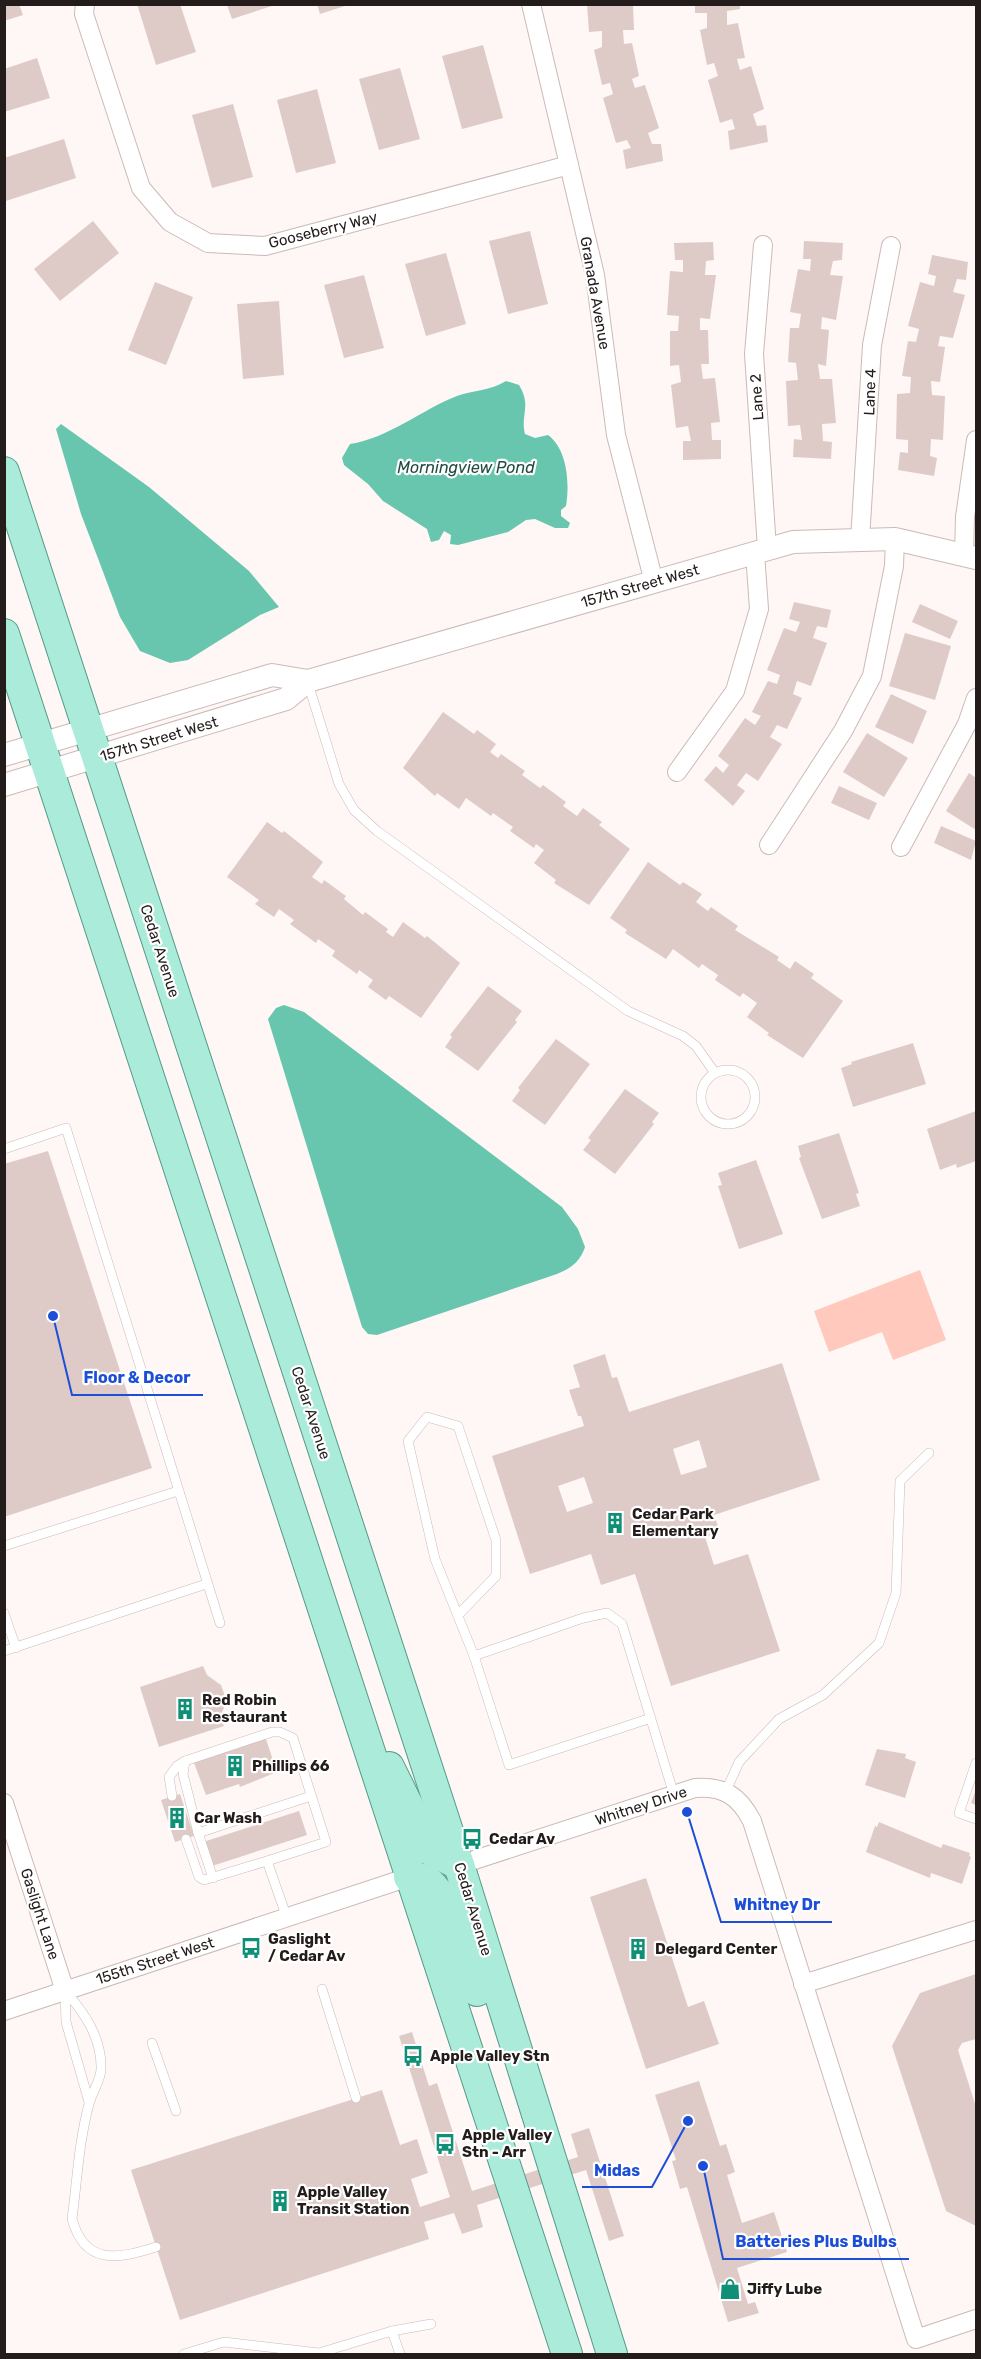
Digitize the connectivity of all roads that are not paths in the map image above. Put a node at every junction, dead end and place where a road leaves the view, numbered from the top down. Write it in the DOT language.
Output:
graph roads {
  1 [pos="85,4"];
  2 [pos="531,4"];
  3 [pos="569,165"];
  4 [pos="763,245"];
  5 [pos="891,246"];
  6 [pos="976,440"];
  7 [pos="4,472"];
  8 [pos="895,539"];
  9 [pos="860,540"];
  10 [pos="761,551"];
  11 [pos="970,557"];
  12 [pos="654,582"];
  13 [pos="4,634"];
  14 [pos="308,681"];
  15 [pos="976,698"];
  16 [pos="88,729"];
  17 [pos="42,743"];
  18 [pos="4,755"];
  19 [pos="98,758"];
  20 [pos="51,772"];
  21 [pos="677,772"];
  22 [pos="4,785"];
  23 [pos="769,845"];
  24 [pos="901,847"];
  25 [pos="715,1073"];
  26 [pos="4,1149"];
  27 [pos="929,1453"];
  28 [pos="178,1491"];
  29 [pos="4,1546"];
  30 [pos="206,1584"];
  31 [pos="4,1612"];
  32 [pos="458,1615"];
  33 [pos="220,1623"];
  34 [pos="16,1648"];
  35 [pos="4,1651"];
  36 [pos="474,1656"];
  37 [pos="343,1673"];
  38 [pos="651,1718"];
  39 [pos="185,1761"];
  40 [pos="976,1763"];
  41 [pos="726,1791"];
  42 [pos="674,1795"];
  43 [pos="172,1796"];
  44 [pos="311,1796"];
  45 [pos="4,1803"];
  46 [pos="976,1819"];
  47 [pos="198,1833"];
  48 [pos="186,1839"];
  49 [pos="267,1861"];
  50 [pos="459,1864"];
  51 [pos="409,1877"];
  52 [pos="213,1878"];
  53 [pos="287,1918"];
  54 [pos="976,1930"];
  55 [pos="803,1984"];
  56 [pos="322,1989"];
  57 [pos="65,1991"];
  58 [pos="4,2011"];
  59 [pos="152,2043"];
  60 [pos="356,2098"];
  61 [pos="89,2102"];
  62 [pos="176,2111"];
  63 [pos="536,2112"];
  64 [pos="156,2247"];
  65 [pos="976,2319"];
  66 [pos="431,2324"];
  67 [pos="392,2331"];
  68 [pos="184,2355"];
  69 [pos="400,2355"];
  70 [pos="567,2355"];
  71 [pos="612,2355"];
  1 -- 3 [label="street, Gooseberry Way"];
  2 -- 3 [label="street, Granada Avenue"];
  3 -- 12 [label="street, Granada Avenue"];
  4 -- 10 [label="street, Lane 2"];
  5 -- 9 [label="street, Lane 4"];
  6 -- 11 [label="street"];
  7 -- 16 [label="main road, Cedar Avenue"];
  8 -- 9 [label="street, 157th Street West"];
  8 -- 11 [label="street, 157th Street West"];
  8 -- 23 [label="street"];
  9 -- 10 [label="street, 157th Street West"];
  10 -- 12 [label="street, 157th Street West"];
  10 -- 21 [label="street, Lane 2"];
  12 -- 14 [label="street, 157th Street West"];
  13 -- 17 [label="main road"];
  14 -- 16 [label="street, 157th Street West"];
  14 -- 19 [label="street, 157th Street West"];
  14 -- 25 [label="lane"];
  15 -- 24 [label="street"];
  16 -- 17 [label="street, 157th Street West"];
  16 -- 19 [label="main road, Cedar Avenue"];
  17 -- 18 [label="street, 157th Street West"];
  17 -- 20 [label="main road"];
  19 -- 20 [label="street, 157th Street West"];
  19 -- 50 [label="main road, Cedar Avenue"];
  20 -- 22 [label="street, 157th Street West"];
  20 -- 37 [label="main road"];
  25 -- 25 [label="lane"];
  26 -- 28 [label="lane"];
  27 -- 41 [label="lane"];
  28 -- 29 [label="lane"];
  28 -- 30 [label="lane"];
  30 -- 33 [label="lane"];
  30 -- 34 [label="lane"];
  31 -- 34 [label="lane"];
  32 -- 32 [label="lane"];
  32 -- 36 [label="lane"];
  34 -- 35 [label="lane"];
  36 -- 38 [label="lane"];
  36 -- 38 [label="lane"];
  37 -- 50 [label="main road"];
  37 -- 51 [label="main road"];
  38 -- 42 [label="lane"];
  39 -- 43 [label="lane"];
  39 -- 44 [label="lane"];
  39 -- 47 [label="lane"];
  40 -- 46 [label="lane"];
  41 -- 42 [label="street, Whitney Drive"];
  41 -- 55 [label="street"];
  42 -- 50 [label="street, Whitney Drive"];
  44 -- 47 [label="lane"];
  44 -- 49 [label="lane"];
  45 -- 57 [label="street, Gaslight Lane"];
  47 -- 52 [label="lane"];
  48 -- 52 [label="lane"];
  49 -- 52 [label="lane"];
  49 -- 53 [label="lane"];
  50 -- 63 [label="main road, Cedar Avenue"];
  51 -- 53 [label="street, 155th Street West"];
  51 -- 63 [label="main road"];
  51 -- 70 [label="main road"];
  53 -- 57 [label="street, 155th Street West"];
  54 -- 55 [label="street"];
  55 -- 65 [label="street"];
  56 -- 60 [label="lane"];
  57 -- 58 [label="street, 155th Street West"];
  57 -- 61 [label="lane"];
  57 -- 61 [label="lane"];
  59 -- 62 [label="lane"];
  61 -- 64 [label="lane"];
  63 -- 71 [label="main road, Cedar Avenue"];
  66 -- 67 [label="lane"];
  67 -- 68 [label="lane"];
  67 -- 69 [label="lane"];
}
